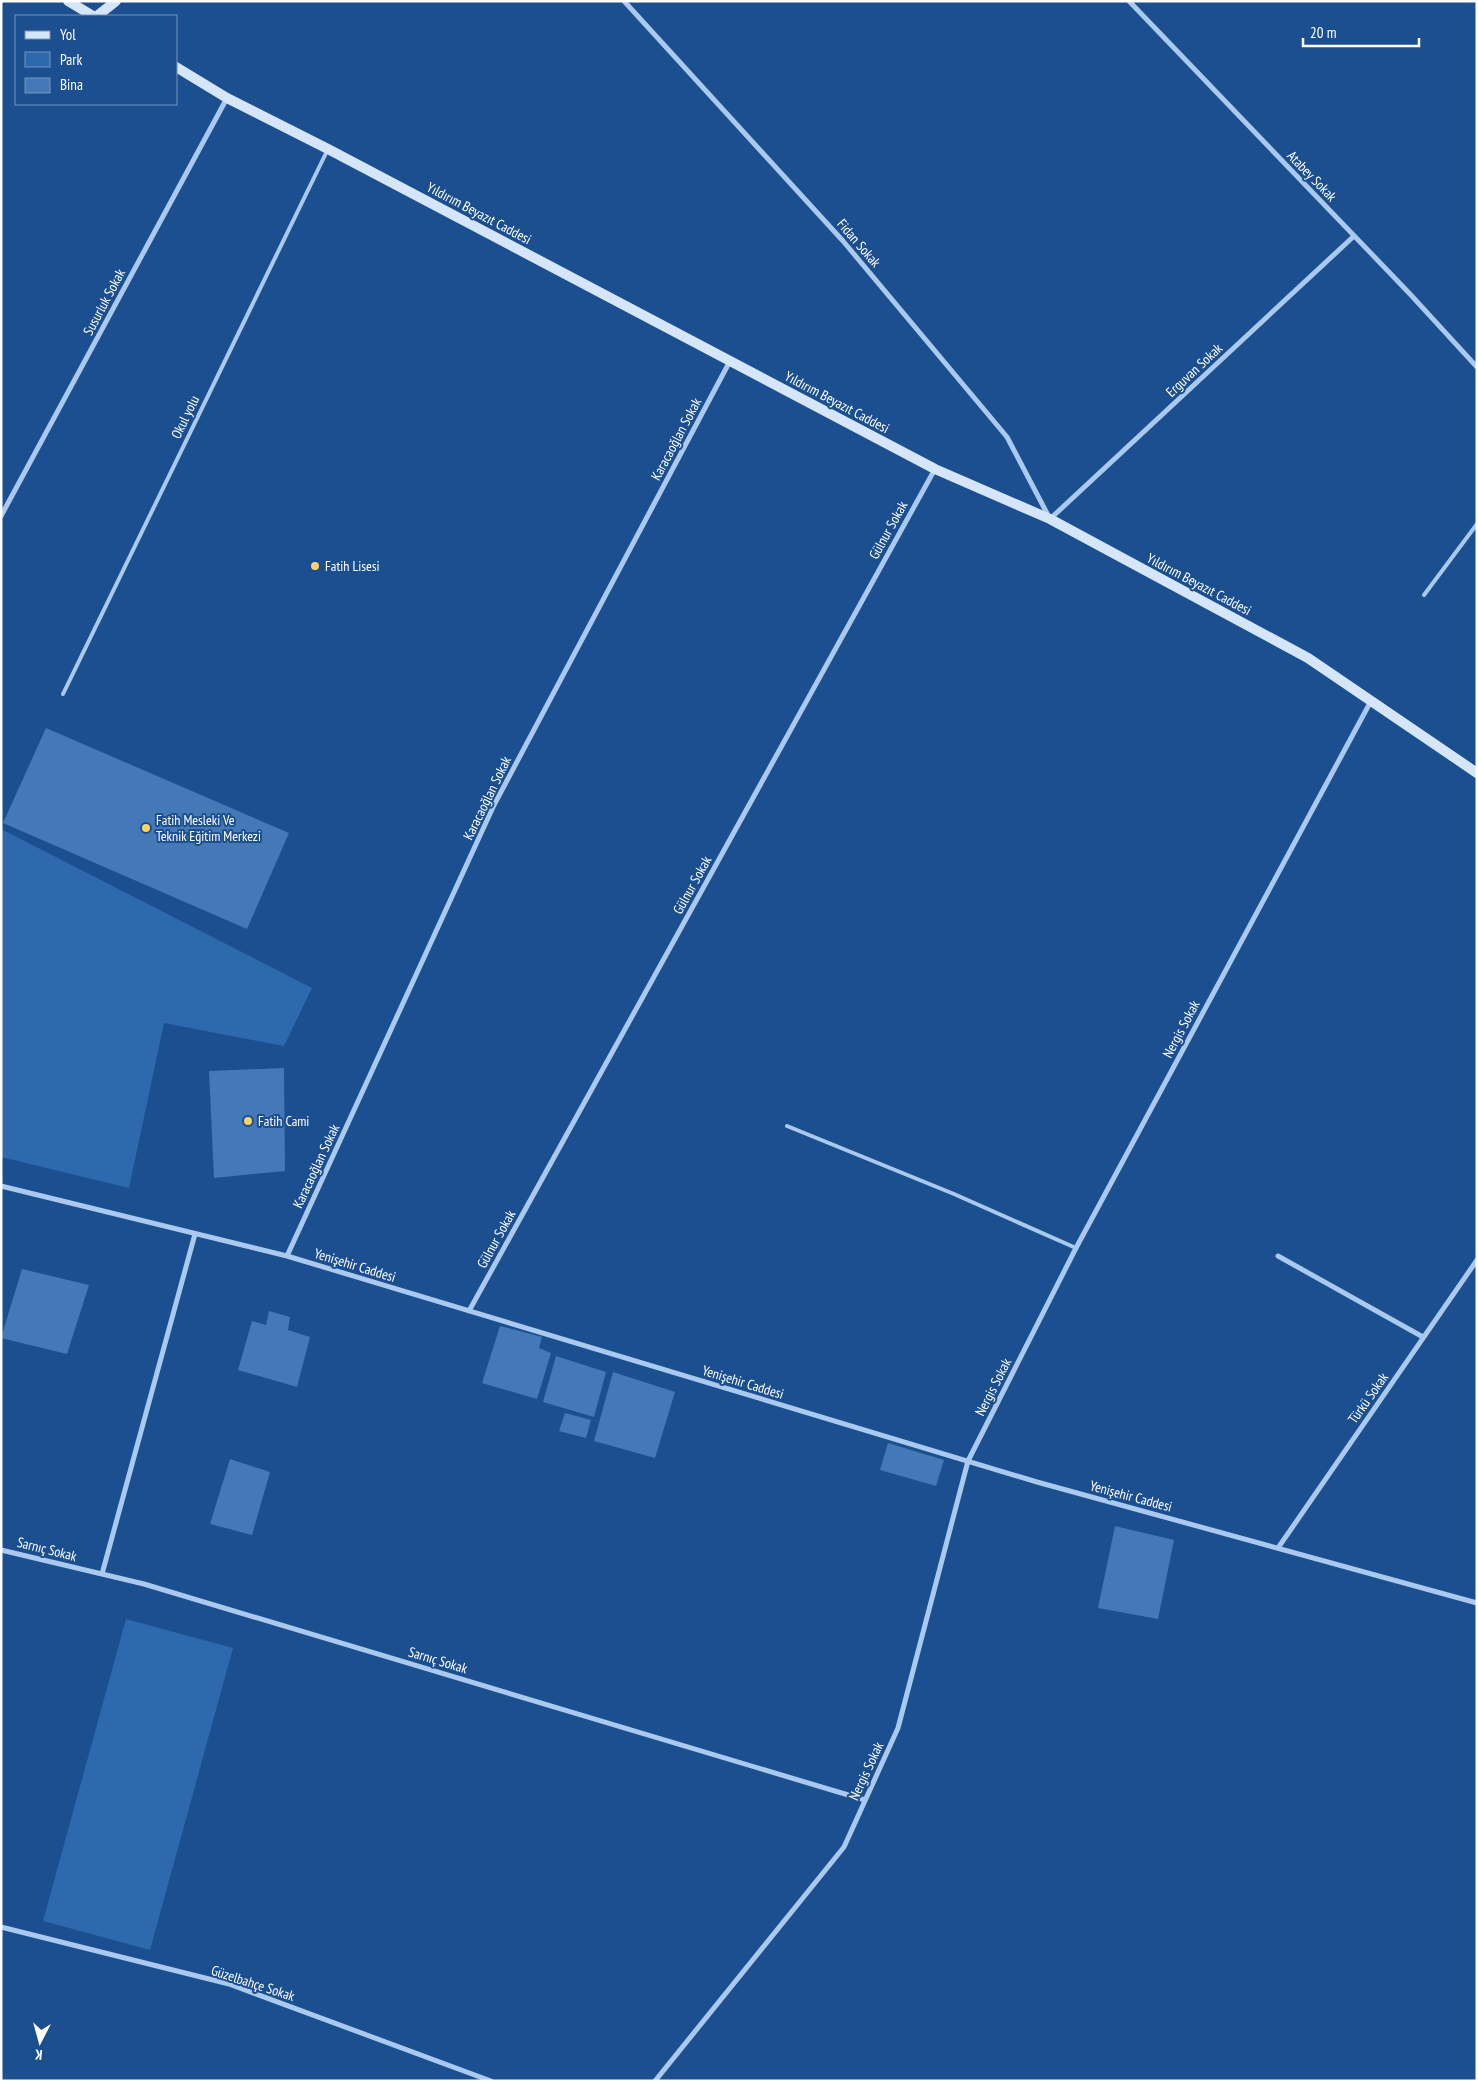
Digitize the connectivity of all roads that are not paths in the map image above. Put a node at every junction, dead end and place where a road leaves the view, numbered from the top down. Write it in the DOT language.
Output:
graph roads {
  1 [pos="68,1"];
  2 [pos="116,1"];
  3 [pos="624,1"];
  4 [pos="1129,1"];
  5 [pos="91,15"];
  6 [pos="99,15"];
  7 [pos="178,68"];
  8 [pos="227,98"];
  9 [pos="328,149"];
  10 [pos="1354,236"];
  11 [pos="730,361"];
  12 [pos="1477,367"];
  13 [pos="935,469"];
  14 [pos="1,516"];
  15 [pos="1050,519"];
  16 [pos="1477,524"];
  17 [pos="1424,595"];
  18 [pos="63,694"];
  19 [pos="1371,700"];
  20 [pos="1477,773"];
  21 [pos="787,1126"];
  22 [pos="1,1186"];
  23 [pos="195,1234"];
  24 [pos="1076,1248"];
  25 [pos="287,1256"];
  26 [pos="1278,1256"];
  27 [pos="1477,1260"];
  28 [pos="469,1311"];
  29 [pos="1424,1337"];
  30 [pos="968,1461"];
  31 [pos="1278,1548"];
  32 [pos="1,1550"];
  33 [pos="102,1574"];
  34 [pos="1477,1603"];
  35 [pos="865,1800"];
  36 [pos="1,1927"];
  37 [pos="491,2081"];
  38 [pos="655,2081"];
  1 -- 5 [label="street"];
  2 -- 6 [label="street"];
  3 -- 15 [label="street, Fidan Sokak"];
  4 -- 10 [label="street, Atabey Sokak"];
  7 -- 8 [label="street, Yıldırım Beyazıt Caddesi"];
  8 -- 9 [label="street, Yıldırım Beyazıt Caddesi"];
  8 -- 14 [label="street, Susurluk Sokak"];
  9 -- 11 [label="street, Yıldırım Beyazıt Caddesi"];
  9 -- 18 [label="lane, Okul yolu"];
  10 -- 12 [label="street, Atabey Sokak"];
  10 -- 15 [label="street, Erguvan Sokak"];
  11 -- 13 [label="street, Yıldırım Beyazıt Caddesi"];
  11 -- 25 [label="street, Karacaoğlan Sokak"];
  13 -- 15 [label="street, Yıldırım Beyazıt Caddesi"];
  13 -- 28 [label="street, Gülnur Sokak"];
  15 -- 19 [label="street, Yıldırım Beyazıt Caddesi"];
  16 -- 17 [label="lane"];
  19 -- 20 [label="street, Yıldırım Beyazıt Caddesi"];
  19 -- 24 [label="street, Nergis Sokak"];
  21 -- 24 [label="lane"];
  22 -- 23 [label="street, Yenişehir Caddesi"];
  23 -- 25 [label="street, Yenişehir Caddesi"];
  23 -- 33 [label="street"];
  24 -- 30 [label="street, Nergis Sokak"];
  25 -- 28 [label="street, Yenişehir Caddesi"];
  26 -- 29 [label="street"];
  27 -- 29 [label="street, Türkü Sokak"];
  28 -- 30 [label="street, Yenişehir Caddesi"];
  29 -- 31 [label="street, Türkü Sokak"];
  30 -- 31 [label="street, Yenişehir Caddesi"];
  30 -- 35 [label="street, Nergis Sokak"];
  31 -- 34 [label="street, Yenişehir Caddesi"];
  32 -- 33 [label="street, Sarnıç Sokak"];
  33 -- 35 [label="street, Sarnıç Sokak"];
  35 -- 38 [label="street, Nergis Sokak"];
  36 -- 37 [label="street, Güzelbahçe Sokak"];
}
